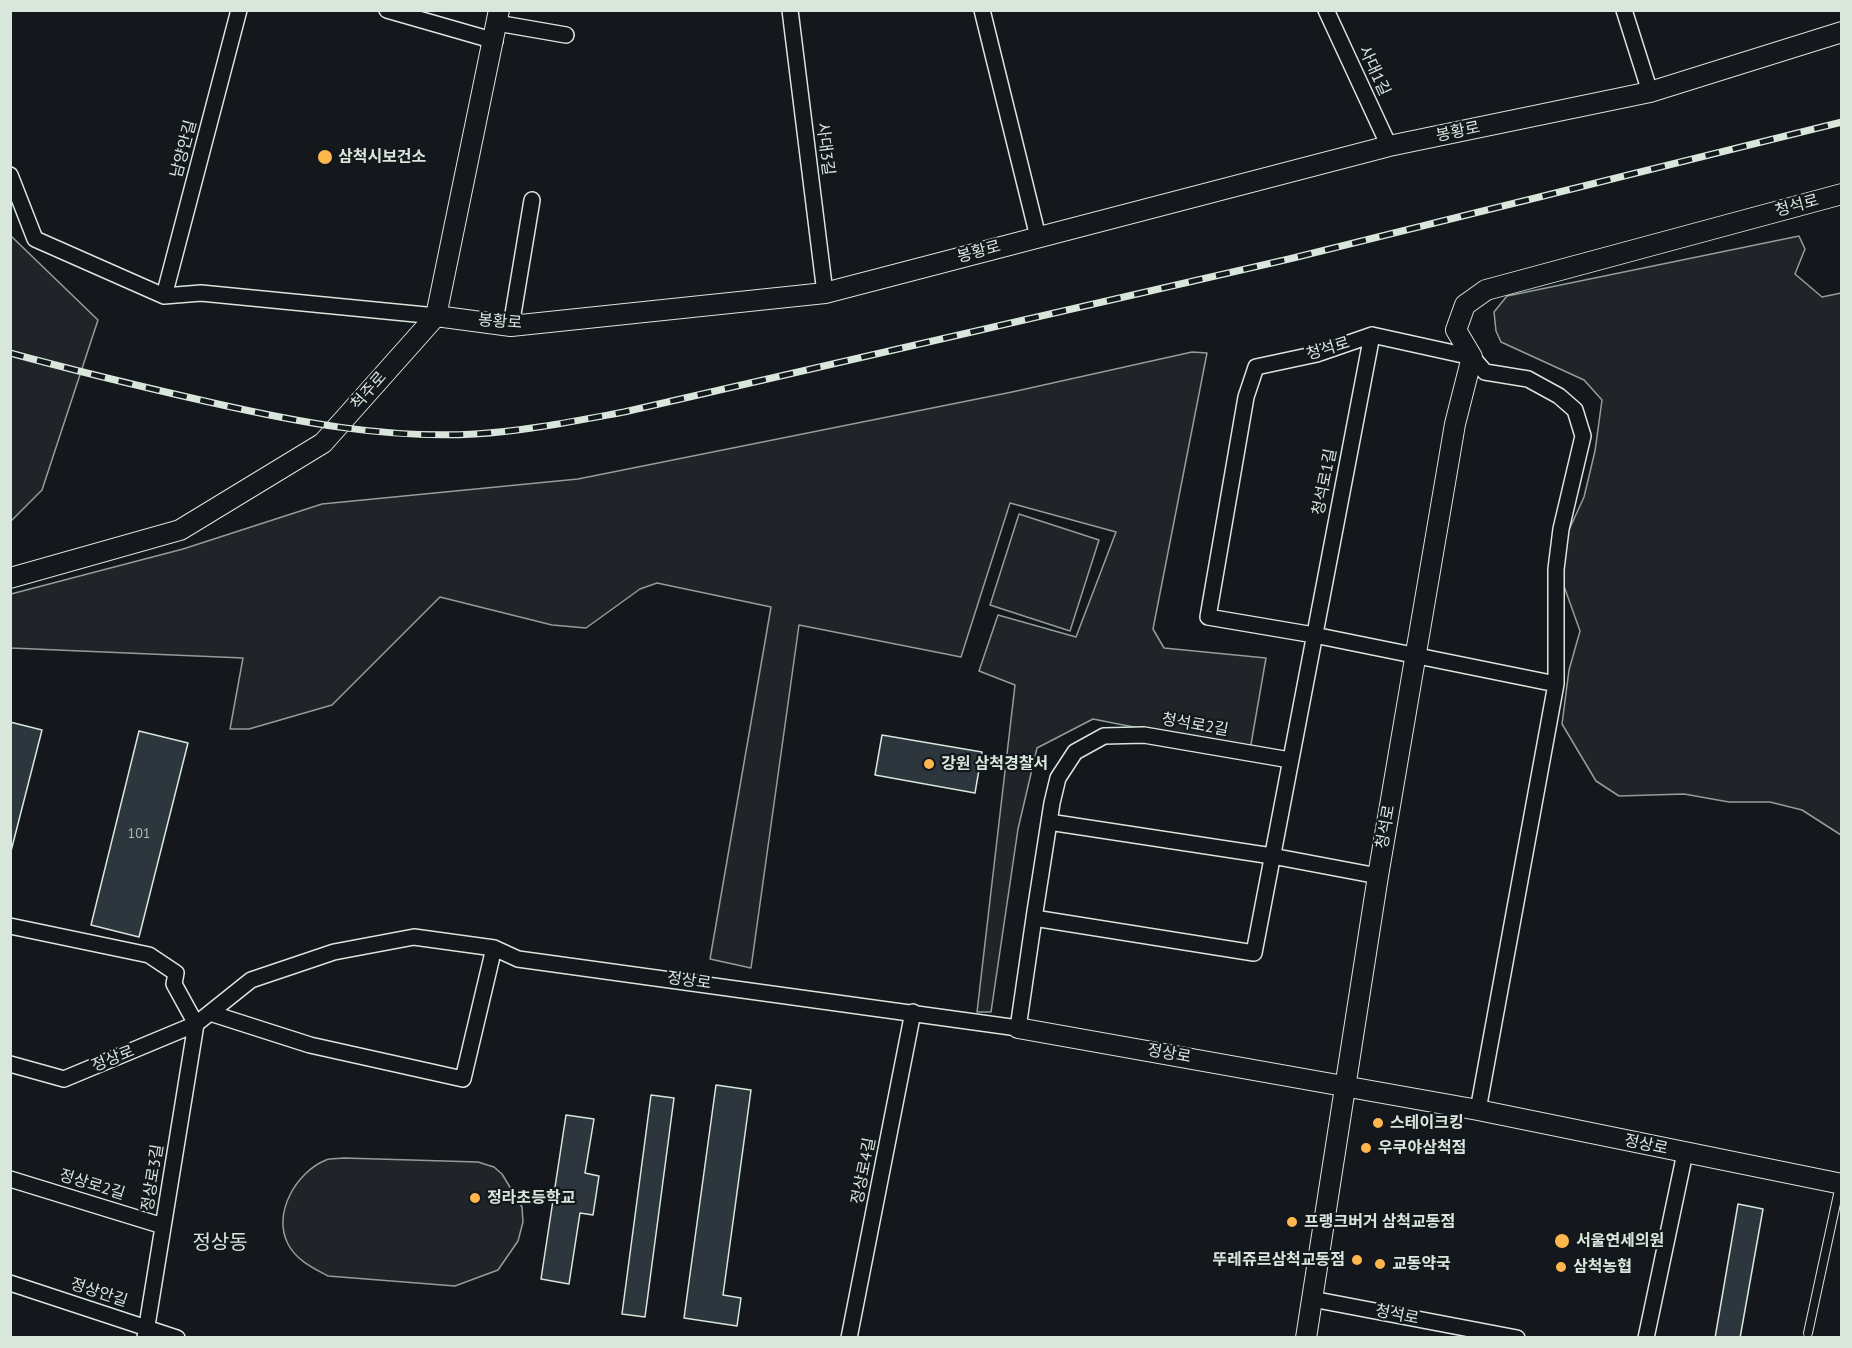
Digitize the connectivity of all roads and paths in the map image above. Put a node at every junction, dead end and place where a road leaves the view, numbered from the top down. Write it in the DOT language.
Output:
graph roads {
  1 [pos="238,10"];
  2 [pos="387,10"];
  3 [pos="790,10"];
  4 [pos="982,10"];
  5 [pos="1326,10"];
  6 [pos="1624,10"];
  7 [pos="497,25"];
  8 [pos="1842,32"];
  9 [pos="566,35"];
  10 [pos="1650,92"];
  11 [pos="1389,146"];
  12 [pos="10,176"];
  13 [pos="1842,194"];
  14 [pos="532,200"];
  15 [pos="1038,237"];
  16 [pos="825,293"];
  17 [pos="164,296"];
  18 [pos="436,316"];
  19 [pos="511,326"];
  20 [pos="1372,335"];
  21 [pos="1472,357"];
  22 [pos="10,578"];
  23 [pos="1314,635"];
  24 [pos="1415,656"];
  25 [pos="1556,684"];
  26 [pos="1290,760"];
  27 [pos="1049,822"];
  28 [pos="1272,856"];
  29 [pos="1378,876"];
  30 [pos="1034,918"];
  31 [pos="10,926"];
  32 [pos="494,948"];
  33 [pos="913,1012"];
  34 [pos="210,1013"];
  35 [pos="196,1024"];
  36 [pos="1018,1028"];
  37 [pos="10,1064"];
  38 [pos="1346,1084"];
  39 [pos="1478,1110"];
  40 [pos="1685,1153"];
  41 [pos="10,1179"];
  42 [pos="1841,1183"];
  43 [pos="163,1226"];
  44 [pos="10,1283"];
  45 [pos="1312,1299"];
  46 [pos="145,1333"];
  47 [pos="1808,1333"];
  48 [pos="177,1338"];
  49 [pos="849,1338"];
  50 [pos="1306,1338"];
  51 [pos="1517,1338"];
  52 [pos="1646,1338"];
  1 -- 17 [label="street, 남양안길"];
  2 -- 7 [label="street"];
  3 -- 16 [label="street, 사대3길"];
  4 -- 15 [label="street"];
  5 -- 11 [label="street, 사대1길"];
  6 -- 10 [label="street"];
  7 -- 9 [label="street"];
  7 -- 18 [label="street, 척주로"];
  8 -- 10 [label="street, 봉황로"];
  10 -- 11 [label="street, 봉황로"];
  11 -- 15 [label="street, 봉황로"];
  12 -- 17 [label="street, 봉황로"];
  13 -- 21 [label="street, 청석로"];
  14 -- 19 [label="street"];
  15 -- 16 [label="street, 봉황로"];
  16 -- 19 [label="street, 봉황로"];
  17 -- 18 [label="street, 봉황로"];
  18 -- 19 [label="street, 봉황로"];
  18 -- 22 [label="street, 척주로"];
  20 -- 21 [label="street, 청석로"];
  20 -- 23 [label="street, 청석로1길"];
  20 -- 23 [label="street, 청석로"];
  21 -- 24 [label="street, 청석로"];
  21 -- 25 [label="street, 청석로"];
  23 -- 24 [label="street"];
  23 -- 26 [label="street, 청석로1길"];
  24 -- 25 [label="street"];
  24 -- 29 [label="street, 청석로"];
  25 -- 39 [label="street, 청석로"];
  26 -- 27 [label="street, 청석로2길"];
  26 -- 28 [label="street"];
  27 -- 28 [label="street"];
  27 -- 30 [label="street, 청석로2길"];
  28 -- 29 [label="street"];
  28 -- 30 [label="street"];
  29 -- 38 [label="street, 청석로"];
  30 -- 36 [label="street, 청석로2길"];
  31 -- 35 [label="street"];
  32 -- 33 [label="street, 정상로"];
  32 -- 34 [label="street, 정상로"];
  32 -- 34 [label="street"];
  33 -- 36 [label="street, 정상로"];
  33 -- 49 [label="street, 정상로4길"];
  34 -- 35 [label="street, 정상로"];
  35 -- 37 [label="street, 정상로"];
  35 -- 43 [label="street, 정상로3길"];
  36 -- 38 [label="street, 정상로"];
  38 -- 39 [label="street, 정상로"];
  38 -- 45 [label="street, 청석로"];
  39 -- 40 [label="street, 정상로"];
  40 -- 42 [label="street, 정상로"];
  40 -- 52 [label="street"];
  41 -- 43 [label="street, 정상로2길"];
  42 -- 47 [label="lane"];
  43 -- 46 [label="street, 정상로3길"];
  44 -- 46 [label="street, 정상안길"];
  45 -- 50 [label="street, 청석로"];
  45 -- 51 [label="street, 청석로"];
  46 -- 48 [label="street, 정상안길"];
}
